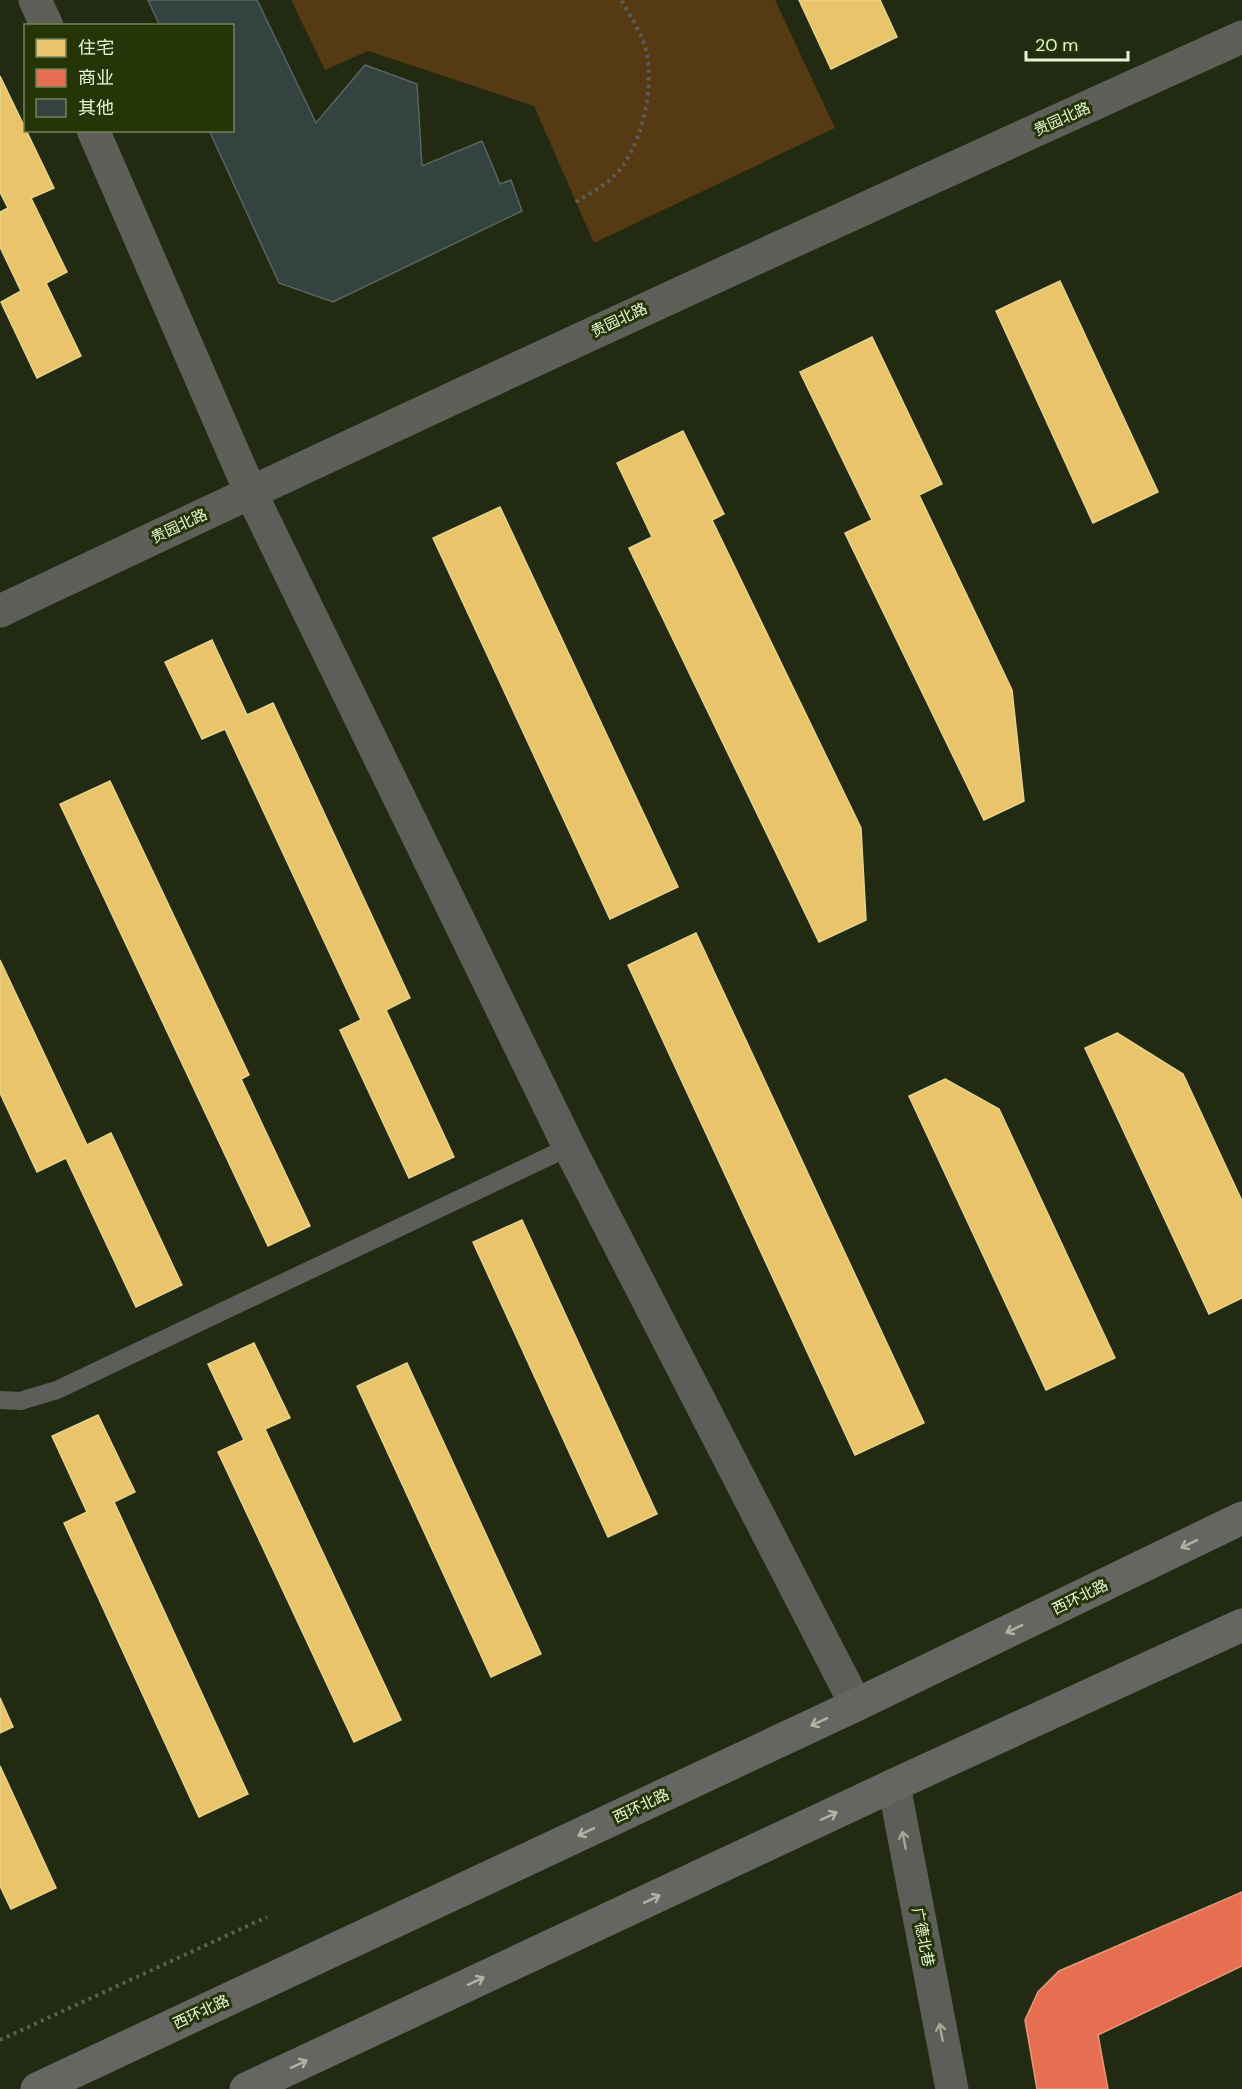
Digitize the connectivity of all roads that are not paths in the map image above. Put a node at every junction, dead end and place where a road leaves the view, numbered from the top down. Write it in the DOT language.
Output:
graph roads {
  1 [pos="35,0"];
  2 [pos="45,24"];
  3 [pos="1242,37"];
  4 [pos="94,132"];
  5 [pos="250,492"];
  6 [pos="0,611"];
  7 [pos="568,1147"];
  8 [pos="0,1400"];
  9 [pos="1242,1518"];
  10 [pos="1242,1625"];
  11 [pos="856,1705"];
  12 [pos="894,1785"];
  13 [pos="38,2089"];
  14 [pos="246,2089"];
  15 [pos="952,2089"];
  1 -- 2 [label="street"];
  3 -- 5 [label="street, 贵园北路"];
  4 -- 5 [label="street"];
  5 -- 6 [label="street, 贵园北路"];
  5 -- 7 [label="street"];
  7 -- 8 [label="lane"];
  7 -- 11 [label="street"];
  9 -- 11 [label="main road, 西环北路, one-way"];
  10 -- 12 [label="main road"];
  11 -- 13 [label="main road, 西环北路, one-way"];
  14 -- 12 [label="main road, one-way"];
  15 -- 12 [label="street, 广德北巷, one-way"];
}
